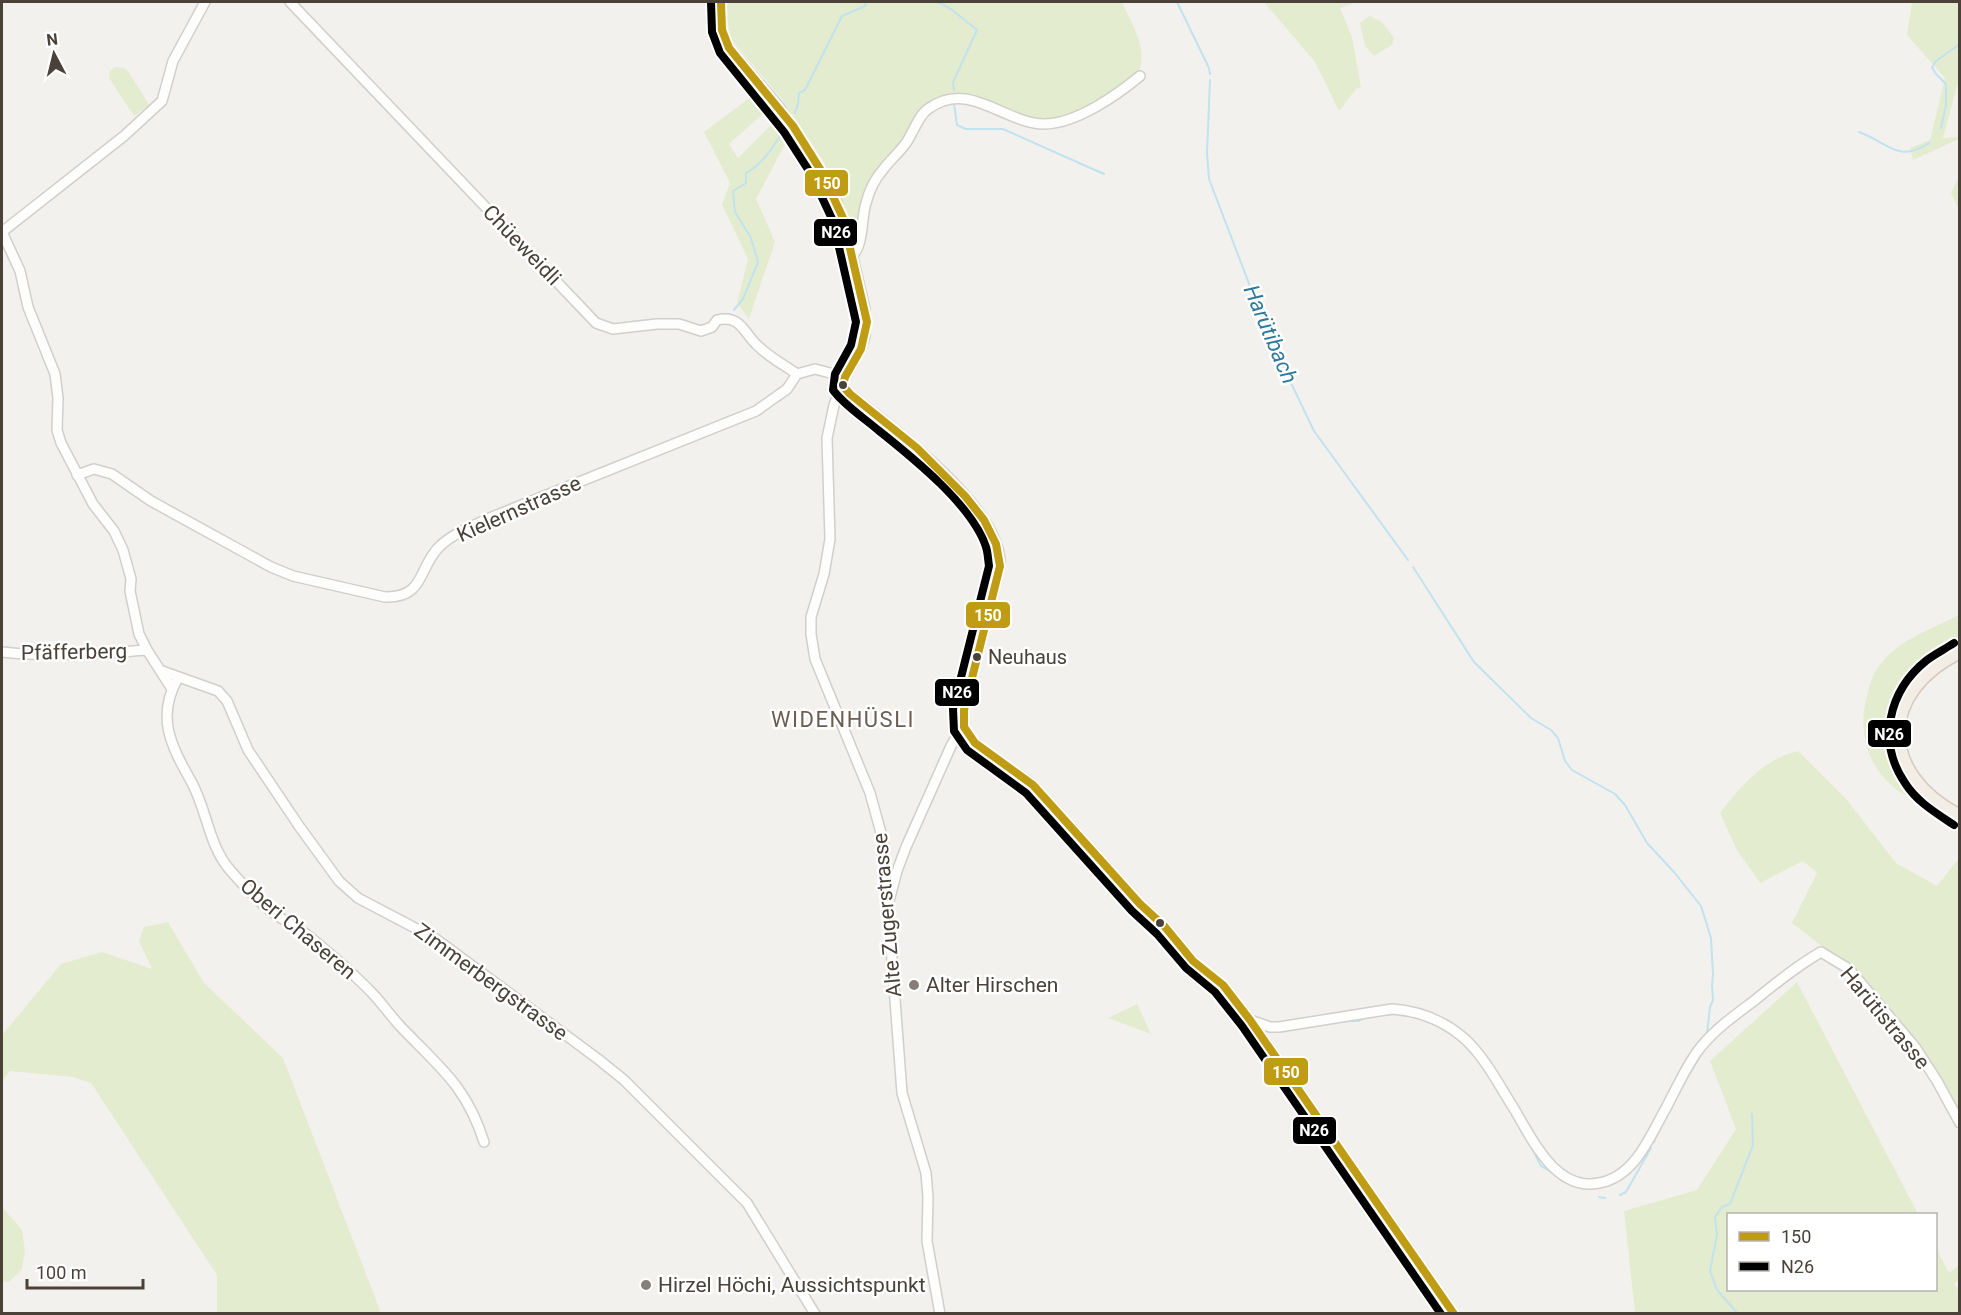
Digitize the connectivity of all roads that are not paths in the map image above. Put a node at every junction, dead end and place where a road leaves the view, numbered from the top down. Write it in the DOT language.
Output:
graph roads {
  1 [pos="204,2"];
  2 [pos="290,2"];
  3 [pos="721,2"];
  4 [pos="1140,76"];
  5 [pos="2,232"];
  6 [pos="853,255"];
  7 [pos="797,374"];
  8 [pos="844,382"];
  9 [pos="77,475"];
  10 [pos="147,650"];
  11 [pos="2,652"];
  12 [pos="1959,652"];
  13 [pos="162,671"];
  14 [pos="178,678"];
  15 [pos="172,689"];
  16 [pos="963,725"];
  17 [pos="1959,816"];
  18 [pos="888,903"];
  19 [pos="1250,1020"];
  20 [pos="1279,1028"];
  21 [pos="1267,1045"];
  22 [pos="1959,1123"];
  23 [pos="484,1142"];
  24 [pos="815,1314"];
  25 [pos="940,1314"];
  26 [pos="1454,1314"];
  1 -- 5 [label="street"];
  2 -- 7 [label="street, Chüeweidli"];
  3 -- 6 [label="street, Alte Zugerstrasse"];
  4 -- 6 [label="street"];
  5 -- 9 [label="street"];
  6 -- 8 [label="street, Alte Zugerstrasse"];
  7 -- 8 [label="street"];
  7 -- 9 [label="street, Kielernstrasse"];
  8 -- 16 [label="street"];
  8 -- 18 [label="street, Alte Zugerstrasse"];
  9 -- 10 [label="street"];
  10 -- 11 [label="street, Pfäfferberg"];
  10 -- 13 [label="street"];
  12 -- 17 [label="main road"];
  13 -- 14 [label="street, Zimmerbergstrasse"];
  13 -- 15 [label="street"];
  14 -- 15 [label="street, Oberi Chaseren"];
  14 -- 24 [label="street, Zimmerbergstrasse"];
  15 -- 23 [label="street, Oberi Chaseren"];
  16 -- 18 [label="street"];
  16 -- 19 [label="street"];
  18 -- 25 [label="street, Alte Zugerstrasse"];
  19 -- 20 [label="street"];
  19 -- 21 [label="street"];
  20 -- 21 [label="street"];
  20 -- 22 [label="street, Harütistrasse"];
  21 -- 26 [label="street"];
}
